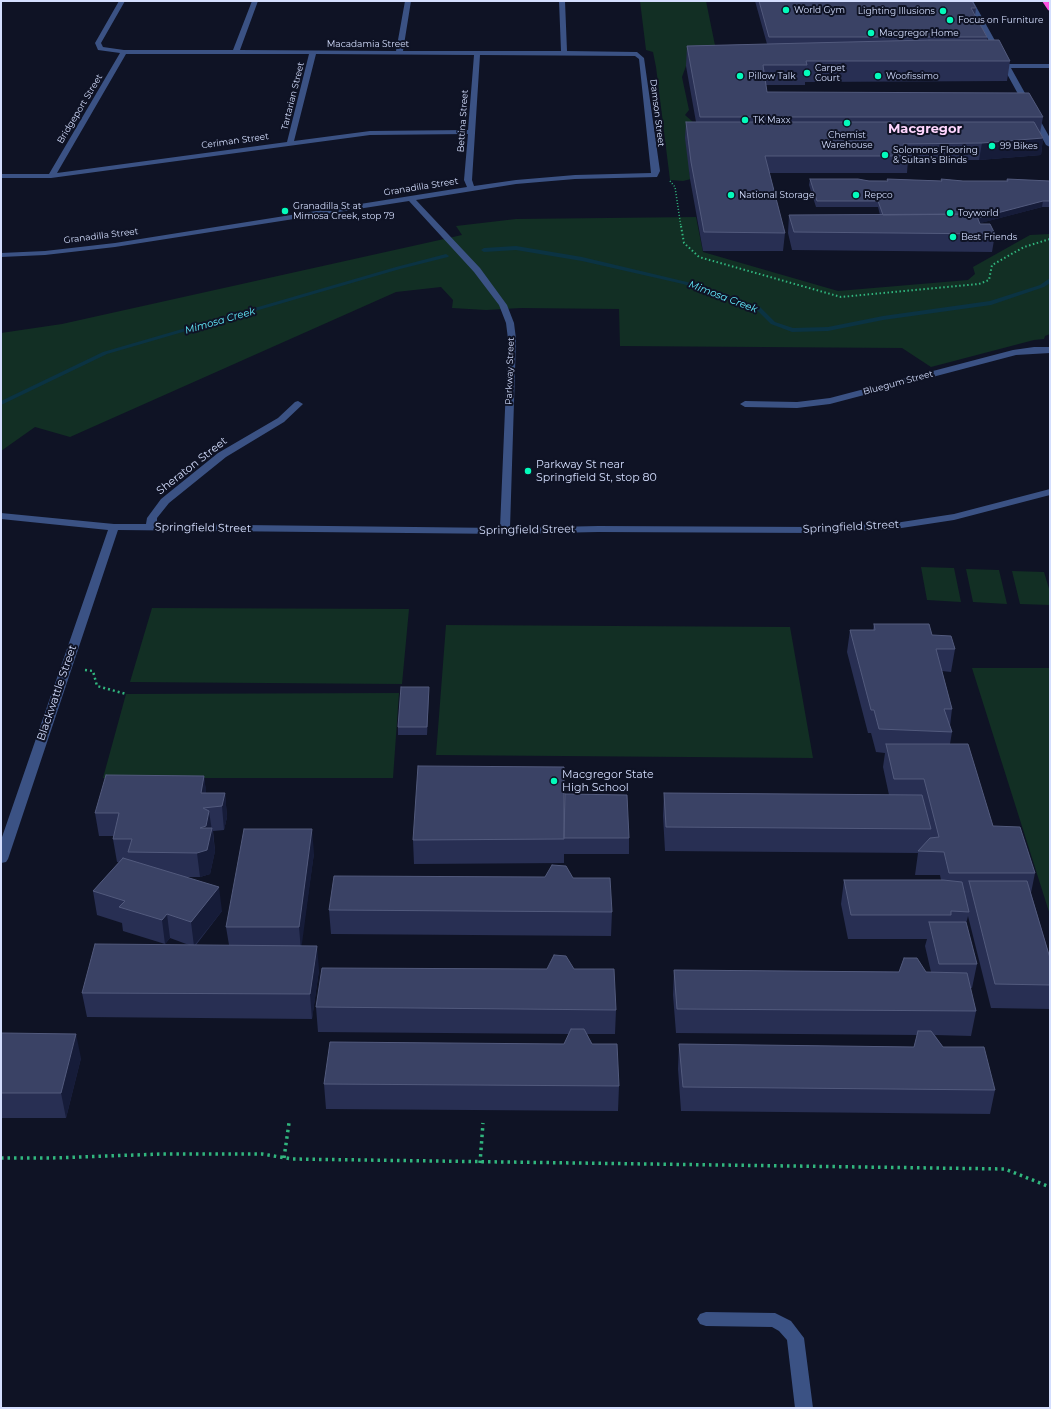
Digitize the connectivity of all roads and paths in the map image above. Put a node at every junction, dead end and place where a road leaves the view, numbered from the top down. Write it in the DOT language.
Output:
graph roads {
  1 [pos="122,1"];
  2 [pos="255,1"];
  3 [pos="408,1"];
  4 [pos="562,1"];
  5 [pos="970,1"];
  6 [pos="1045,1"];
  7 [pos="1050,9"];
  8 [pos="124,52"];
  9 [pos="236,52"];
  10 [pos="313,52"];
  11 [pos="564,52"];
  12 [pos="399,53"];
  13 [pos="477,53"];
  14 [pos="637,54"];
  15 [pos="1006,66"];
  16 [pos="1050,66"];
  17 [pos="471,132"];
  18 [pos="290,144"];
  19 [pos="1050,145"];
  20 [pos="1,176"];
  21 [pos="51,176"];
  22 [pos="654,176"];
  23 [pos="471,189"];
  24 [pos="411,200"];
  25 [pos="1050,239"];
  26 [pos="1,254"];
  27 [pos="1050,350"];
  28 [pos="298,404"];
  29 [pos="745,404"];
  30 [pos="1050,492"];
  31 [pos="1,516"];
  32 [pos="114,527"];
  33 [pos="151,528"];
  34 [pos="504,531"];
  35 [pos="65,670"];
  36 [pos="126,694"];
  37 [pos="1,859"];
  38 [pos="289,1123"];
  39 [pos="483,1123"];
  40 [pos="1,1158"];
  41 [pos="284,1158"];
  42 [pos="480,1163"];
  43 [pos="1050,1188"];
  44 [pos="706,1318"];
  45 [pos="804,1408"];
  1 -- 8 [label="street, Macadamia Street"];
  2 -- 9 [label="street"];
  3 -- 12 [label="street"];
  4 -- 11 [label="street"];
  5 -- 15 [label="street"];
  6 -- 7 [label="highway"];
  8 -- 9 [label="street, Macadamia Street"];
  8 -- 21 [label="street, Bridgeport Street"];
  9 -- 10 [label="street, Macadamia Street"];
  10 -- 12 [label="street, Macadamia Street"];
  10 -- 18 [label="street, Tartarian Street"];
  11 -- 13 [label="street, Macadamia Street"];
  11 -- 14 [label="street, Macadamia Street"];
  12 -- 13 [label="street, Macadamia Street"];
  13 -- 17 [label="street, Bettina Street"];
  14 -- 22 [label="street, Damson Street"];
  15 -- 16 [label="street"];
  15 -- 19 [label="street"];
  17 -- 18 [label="street, Ceriman Street"];
  17 -- 23 [label="street, Bettina Street"];
  18 -- 21 [label="street, Ceriman Street"];
  20 -- 21 [label="street, Ceriman Street"];
  22 -- 23 [label="street, Granadilla Street"];
  22 -- 25 [label="path"];
  23 -- 24 [label="street, Granadilla Street"];
  24 -- 26 [label="street, Granadilla Street"];
  24 -- 34 [label="street, Parkway Street"];
  27 -- 29 [label="street, Bluegum Street"];
  28 -- 33 [label="street, Sheraton Street"];
  30 -- 34 [label="street, Springfield Street"];
  31 -- 32 [label="street, Springfield Street"];
  32 -- 33 [label="street, Springfield Street"];
  32 -- 35 [label="street, Blackwattle Street"];
  33 -- 34 [label="street, Springfield Street"];
  35 -- 36 [label="path"];
  35 -- 37 [label="street, Blackwattle Street"];
  38 -- 41 [label="path"];
  39 -- 42 [label="path"];
  40 -- 41 [label="path"];
  41 -- 42 [label="path"];
  42 -- 43 [label="path"];
  44 -- 45 [label="street"];
}
